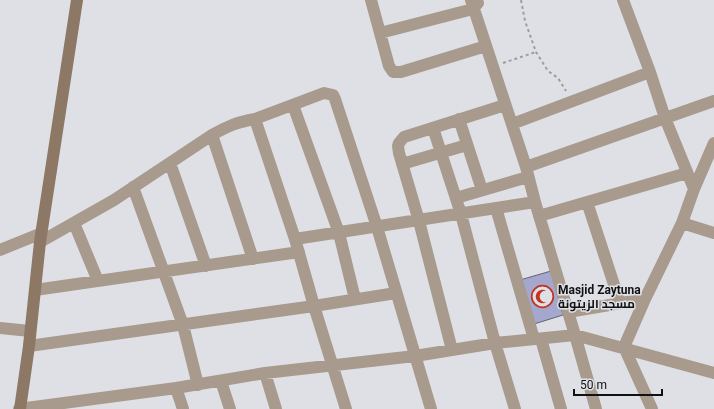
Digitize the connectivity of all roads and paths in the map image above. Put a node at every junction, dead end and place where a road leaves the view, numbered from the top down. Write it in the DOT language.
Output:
graph roads {
  1 [pos="76,0"];
  2 [pos="371,0"];
  3 [pos="521,0"];
  4 [pos="623,0"];
  5 [pos="475,3"];
  6 [pos="380,33"];
  7 [pos="486,46"];
  8 [pos="536,52"];
  9 [pos="492,66"];
  10 [pos="650,72"];
  11 [pos="573,101"];
  12 [pos="714,101"];
  13 [pos="293,105"];
  14 [pos="505,105"];
  15 [pos="665,118"];
  16 [pos="255,119"];
  17 [pos="460,119"];
  18 [pos="512,124"];
  19 [pos="433,128"];
  20 [pos="212,136"];
  21 [pos="714,143"];
  22 [pos="467,144"];
  23 [pos="442,152"];
  24 [pos="170,163"];
  25 [pos="402,164"];
  26 [pos="527,172"];
  27 [pos="687,173"];
  28 [pos="134,187"];
  29 [pos="694,189"];
  30 [pos="482,190"];
  31 [pos="456,198"];
  32 [pos="535,202"];
  33 [pos="587,202"];
  34 [pos="496,208"];
  35 [pos="461,214"];
  36 [pos="539,216"];
  37 [pos="419,221"];
  38 [pos="74,223"];
  39 [pos="682,223"];
  40 [pos="377,227"];
  41 [pos="339,233"];
  42 [pos="714,233"];
  43 [pos="41,237"];
  44 [pos="295,239"];
  45 [pos="0,250"];
  46 [pos="299,252"];
  47 [pos="253,259"];
  48 [pos="206,266"];
  49 [pos="164,272"];
  50 [pos="98,281"];
  51 [pos="35,290"];
  52 [pos="396,292"];
  53 [pos="356,299"];
  54 [pos="645,299"];
  55 [pos="620,303"];
  56 [pos="314,306"];
  57 [pos="568,312"];
  58 [pos="183,325"];
  59 [pos="0,328"];
  60 [pos="30,331"];
  61 [pos="575,335"];
  62 [pos="537,339"];
  63 [pos="495,343"];
  64 [pos="29,346"];
  65 [pos="624,347"];
  66 [pos="452,350"];
  67 [pos="415,356"];
  68 [pos="332,365"];
  69 [pos="265,373"];
  70 [pos="714,373"];
  71 [pos="221,381"];
  72 [pos="198,385"];
  73 [pos="176,388"];
  74 [pos="102,404"];
  75 [pos="19,409"];
  76 [pos="183,409"];
  77 [pos="230,409"];
  78 [pos="276,409"];
  79 [pos="346,409"];
  80 [pos="431,409"];
  81 [pos="515,409"];
  82 [pos="561,409"];
  83 [pos="596,409"];
  84 [pos="652,409"];
  1 -- 43 [label="street"];
  2 -- 6 [label="street"];
  3 -- 8 [label="path"];
  4 -- 10 [label="street"];
  5 -- 6 [label="street"];
  5 -- 7 [label="street"];
  6 -- 7 [label="street"];
  7 -- 9 [label="street"];
  8 -- 9 [label="path"];
  8 -- 11 [label="path"];
  9 -- 14 [label="street"];
  10 -- 11 [label="street"];
  10 -- 15 [label="street"];
  11 -- 18 [label="street"];
  12 -- 15 [label="street"];
  13 -- 16 [label="street"];
  13 -- 40 [label="street"];
  13 -- 41 [label="street"];
  14 -- 17 [label="street"];
  14 -- 18 [label="street"];
  15 -- 26 [label="street"];
  15 -- 27 [label="street"];
  16 -- 20 [label="street"];
  16 -- 44 [label="street"];
  17 -- 19 [label="street"];
  17 -- 22 [label="street"];
  18 -- 26 [label="street"];
  19 -- 23 [label="street"];
  19 -- 25 [label="street"];
  20 -- 24 [label="street"];
  20 -- 47 [label="street"];
  21 -- 29 [label="street"];
  22 -- 23 [label="street"];
  22 -- 30 [label="street"];
  23 -- 25 [label="street"];
  23 -- 31 [label="street"];
  24 -- 28 [label="street"];
  24 -- 48 [label="street"];
  25 -- 37 [label="street"];
  26 -- 30 [label="street"];
  26 -- 32 [label="street"];
  27 -- 29 [label="street"];
  27 -- 33 [label="street"];
  28 -- 38 [label="street"];
  28 -- 49 [label="street"];
  29 -- 39 [label="street"];
  30 -- 31 [label="street"];
  31 -- 35 [label="street"];
  32 -- 34 [label="street"];
  32 -- 36 [label="street"];
  33 -- 36 [label="street"];
  33 -- 55 [label="street"];
  34 -- 35 [label="street"];
  34 -- 62 [label="street"];
  35 -- 37 [label="street"];
  35 -- 63 [label="street"];
  36 -- 57 [label="street"];
  37 -- 40 [label="street"];
  37 -- 66 [label="street"];
  38 -- 43 [label="street"];
  38 -- 50 [label="street"];
  39 -- 42 [label="street"];
  39 -- 54 [label="street"];
  40 -- 41 [label="street"];
  40 -- 52 [label="street"];
  41 -- 44 [label="street"];
  41 -- 53 [label="street"];
  43 -- 45 [label="street"];
  43 -- 51 [label="street"];
  44 -- 46 [label="street"];
  46 -- 47 [label="street"];
  46 -- 56 [label="street"];
  47 -- 48 [label="street"];
  48 -- 49 [label="street"];
  49 -- 50 [label="street"];
  49 -- 58 [label="street"];
  50 -- 51 [label="street"];
  51 -- 60 [label="street"];
  52 -- 53 [label="street"];
  52 -- 67 [label="street"];
  53 -- 56 [label="street"];
  54 -- 55 [label="street"];
  54 -- 65 [label="street"];
  55 -- 57 [label="street"];
  56 -- 58 [label="street"];
  56 -- 68 [label="street"];
  57 -- 61 [label="street"];
  58 -- 64 [label="street"];
  58 -- 72 [label="street"];
  59 -- 60 [label="street"];
  60 -- 64 [label="street"];
  61 -- 62 [label="street"];
  61 -- 65 [label="street"];
  61 -- 83 [label="street"];
  62 -- 63 [label="street"];
  62 -- 82 [label="street"];
  63 -- 66 [label="street"];
  63 -- 81 [label="street"];
  64 -- 75 [label="street"];
  65 -- 70 [label="street"];
  65 -- 84 [label="street"];
  66 -- 67 [label="street"];
  67 -- 68 [label="street"];
  67 -- 80 [label="street"];
  68 -- 69 [label="street"];
  68 -- 79 [label="street"];
  69 -- 71 [label="street"];
  69 -- 78 [label="street"];
  71 -- 72 [label="street"];
  71 -- 77 [label="street"];
  72 -- 73 [label="street"];
  73 -- 74 [label="street"];
  73 -- 76 [label="street"];
  74 -- 75 [label="street"];
}
